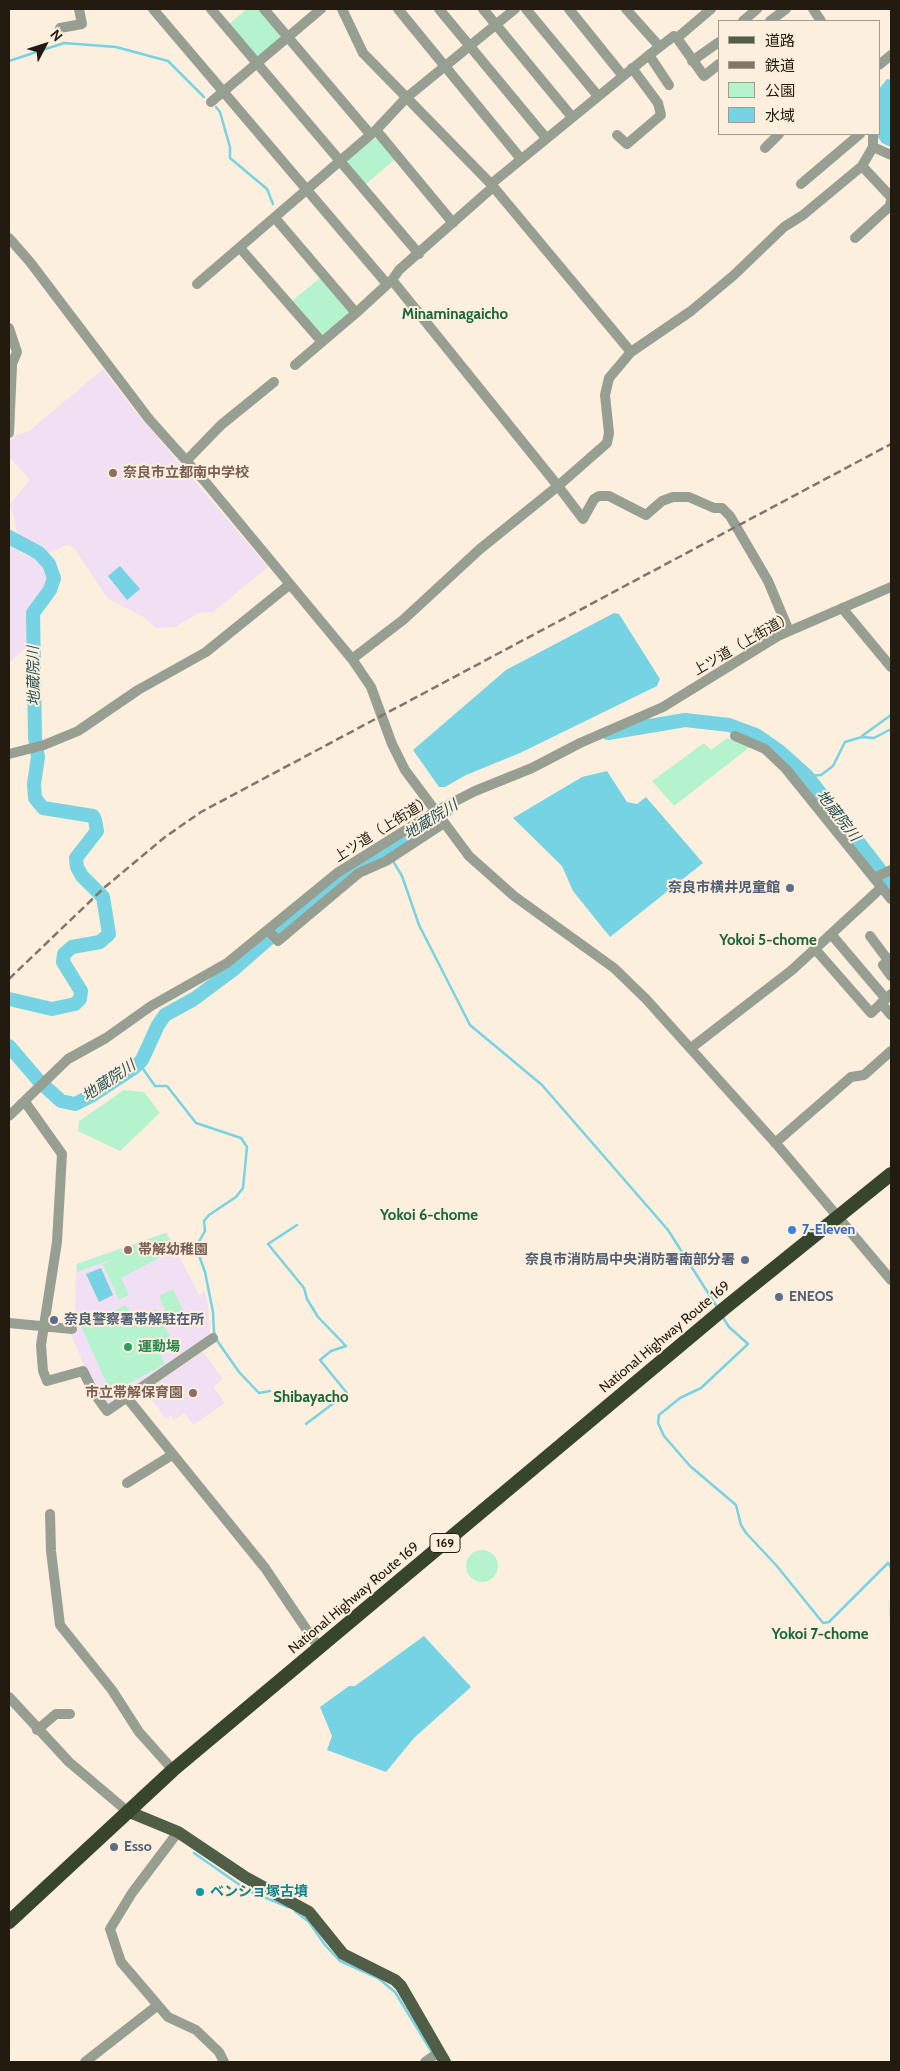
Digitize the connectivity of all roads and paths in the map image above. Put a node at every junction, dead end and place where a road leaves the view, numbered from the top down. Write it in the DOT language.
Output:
graph roads {
  1 [pos="79,9"];
  2 [pos="153,9"];
  3 [pos="211,9"];
  4 [pos="264,9"];
  5 [pos="342,9"];
  6 [pos="398,9"];
  7 [pos="439,9"];
  8 [pos="483,9"];
  9 [pos="515,9"];
  10 [pos="526,9"];
  11 [pos="569,9"];
  12 [pos="626,9"];
  13 [pos="711,9"];
  14 [pos="757,9"];
  15 [pos="786,9"];
  16 [pos="813,9"];
  17 [pos="317,10"];
  18 [pos="744,20"];
  19 [pos="771,20"];
  20 [pos="820,20"];
  21 [pos="496,24"];
  22 [pos="60,28"];
  23 [pos="288,37"];
  24 [pos="677,38"];
  25 [pos="718,43"];
  26 [pos="469,45"];
  27 [pos="660,46"];
  28 [pos="649,55"];
  29 [pos="891,55"];
  30 [pos="692,61"];
  31 [pos="257,63"];
  32 [pos="880,64"];
  33 [pos="718,65"];
  34 [pos="444,66"];
  35 [pos="632,68"];
  36 [pos="623,76"];
  37 [pos="669,85"];
  38 [pos="223,91"];
  39 [pos="598,96"];
  40 [pos="406,98"];
  41 [pos="211,102"];
  42 [pos="572,117"];
  43 [pos="373,132"];
  44 [pos="617,135"];
  45 [pos="778,135"];
  46 [pos="859,135"];
  47 [pos="873,135"];
  48 [pos="546,138"];
  49 [pos="873,147"];
  50 [pos="765,148"];
  51 [pos="891,155"];
  52 [pos="521,159"];
  53 [pos="340,161"];
  54 [pos="862,166"];
  55 [pos="800,184"];
  56 [pos="492,186"];
  57 [pos="306,189"];
  58 [pos="891,199"];
  59 [pos="275,218"];
  60 [pos="453,223"];
  61 [pos="9,238"];
  62 [pos="854,238"];
  63 [pos="240,248"];
  64 [pos="419,254"];
  65 [pos="390,282"];
  66 [pos="197,284"];
  67 [pos="356,313"];
  68 [pos="9,328"];
  69 [pos="322,342"];
  70 [pos="631,352"];
  71 [pos="294,365"];
  72 [pos="10,369"];
  73 [pos="274,382"];
  74 [pos="9,433"];
  75 [pos="190,458"];
  76 [pos="558,486"];
  77 [pos="290,585"];
  78 [pos="891,587"];
  79 [pos="842,608"];
  80 [pos="789,631"];
  81 [pos="352,659"];
  82 [pos="891,667"];
  83 [pos="735,736"];
  84 [pos="9,754"];
  85 [pos="436,811"];
  86 [pos="444,824"];
  87 [pos="884,873"];
  88 [pos="882,887"];
  89 [pos="891,899"];
  90 [pos="272,934"];
  91 [pos="831,934"];
  92 [pos="870,936"];
  93 [pos="815,949"];
  94 [pos="890,959"];
  95 [pos="891,976"];
  96 [pos="886,999"];
  97 [pos="891,1015"];
  98 [pos="691,1048"];
  99 [pos="891,1051"];
  100 [pos="25,1102"];
  101 [pos="9,1116"];
  102 [pos="776,1143"];
  103 [pos="891,1174"];
  104 [pos="838,1218"];
  105 [pos="891,1280"];
  106 [pos="9,1323"];
  107 [pos="42,1328"];
  108 [pos="72,1329"];
  109 [pos="213,1338"];
  110 [pos="128,1399"];
  111 [pos="172,1455"];
  112 [pos="127,1483"];
  113 [pos="50,1514"];
  114 [pos="319,1648"];
  115 [pos="9,1697"];
  116 [pos="70,1714"];
  117 [pos="37,1730"];
  118 [pos="173,1770"];
  119 [pos="128,1811"];
  120 [pos="178,1832"];
  121 [pos="9,1922"];
  122 [pos="158,2005"];
  123 [pos="442,2057"];
  124 [pos="85,2062"];
  125 [pos="224,2062"];
  126 [pos="425,2062"];
  1 -- 22 [label="street"];
  2 -- 38 [label="street"];
  3 -- 31 [label="street"];
  4 -- 23 [label="street"];
  5 -- 40 [label="street"];
  6 -- 34 [label="street"];
  7 -- 26 [label="street"];
  8 -- 21 [label="street"];
  9 -- 21 [label="street"];
  10 -- 39 [label="street"];
  11 -- 36 [label="street"];
  12 -- 27 [label="street"];
  13 -- 24 [label="street"];
  14 -- 18 [label="street"];
  15 -- 19 [label="street"];
  16 -- 20 [label="street"];
  17 -- 23 [label="street"];
  21 -- 26 [label="street"];
  21 -- 42 [label="street"];
  23 -- 31 [label="street"];
  23 -- 43 [label="street"];
  24 -- 27 [label="street"];
  24 -- 30 [label="street"];
  25 -- 30 [label="street"];
  26 -- 34 [label="street"];
  26 -- 48 [label="street"];
  27 -- 28 [label="street"];
  28 -- 35 [label="street"];
  28 -- 37 [label="street"];
  29 -- 32 [label="street"];
  30 -- 33 [label="street"];
  31 -- 38 [label="street"];
  31 -- 53 [label="street"];
  34 -- 40 [label="street"];
  34 -- 52 [label="street"];
  35 -- 36 [label="street"];
  35 -- 44 [label="street"];
  36 -- 39 [label="street"];
  38 -- 41 [label="street"];
  38 -- 57 [label="street"];
  39 -- 42 [label="street"];
  40 -- 43 [label="street"];
  40 -- 56 [label="street"];
  42 -- 48 [label="street"];
  43 -- 53 [label="street"];
  43 -- 60 [label="street"];
  45 -- 50 [label="street"];
  46 -- 55 [label="street"];
  47 -- 49 [label="street"];
  48 -- 52 [label="street"];
  49 -- 51 [label="street"];
  49 -- 54 [label="street"];
  52 -- 56 [label="street"];
  53 -- 57 [label="street"];
  53 -- 64 [label="street"];
  54 -- 58 [label="street"];
  54 -- 70 [label="street"];
  56 -- 60 [label="street"];
  56 -- 70 [label="street"];
  57 -- 59 [label="street"];
  57 -- 65 [label="street"];
  58 -- 62 [label="street"];
  59 -- 63 [label="street"];
  59 -- 67 [label="street"];
  60 -- 64 [label="street"];
  61 -- 77 [label="street"];
  63 -- 66 [label="street"];
  63 -- 69 [label="street"];
  64 -- 65 [label="street"];
  65 -- 67 [label="street"];
  65 -- 76 [label="street"];
  67 -- 69 [label="street"];
  68 -- 72 [label="street"];
  69 -- 71 [label="street"];
  70 -- 76 [label="street"];
  72 -- 74 [label="street"];
  73 -- 75 [label="street"];
  76 -- 80 [label="street"];
  76 -- 81 [label="street"];
  77 -- 81 [label="street"];
  77 -- 84 [label="street"];
  78 -- 79 [label="street, 上ツ道（上街道）"];
  79 -- 80 [label="street, 上ツ道（上街道）"];
  79 -- 82 [label="street"];
  80 -- 85 [label="street, 上ツ道（上街道）"];
  81 -- 85 [label="street"];
  83 -- 87 [label="street"];
  85 -- 86 [label="street"];
  85 -- 90 [label="street, 上ツ道（上街道）"];
  86 -- 90 [label="street"];
  86 -- 98 [label="street"];
  87 -- 88 [label="street"];
  88 -- 89 [label="street"];
  88 -- 91 [label="street"];
  90 -- 100 [label="street, 上ツ道（上街道）"];
  91 -- 93 [label="street"];
  91 -- 96 [label="street"];
  92 -- 94 [label="street"];
  93 -- 96 [label="street"];
  93 -- 98 [label="street"];
  94 -- 95 [label="street"];
  96 -- 97 [label="street"];
  98 -- 102 [label="street"];
  99 -- 102 [label="street"];
  100 -- 101 [label="street, 上ツ道（上街道）"];
  100 -- 107 [label="street"];
  102 -- 104 [label="street"];
  103 -- 104 [label="highway, National Highway Route 169 / 169"];
  104 -- 105 [label="street"];
  104 -- 114 [label="highway, National Highway Route 169 / 169"];
  106 -- 107 [label="street"];
  107 -- 108 [label="street"];
  107 -- 110 [label="street"];
  109 -- 110 [label="street"];
  110 -- 111 [label="street"];
  111 -- 112 [label="street"];
  111 -- 114 [label="street"];
  113 -- 118 [label="street"];
  114 -- 118 [label="highway, National Highway Route 169 / 169"];
  115 -- 117 [label="street"];
  116 -- 117 [label="street"];
  117 -- 119 [label="street"];
  118 -- 119 [label="highway, National Highway Route 169 / 169"];
  119 -- 120 [label="main road"];
  119 -- 121 [label="highway, National Highway Route 169 / 169"];
  120 -- 122 [label="street"];
  120 -- 123 [label="main road"];
  122 -- 124 [label="street"];
  122 -- 125 [label="street"];
  123 -- 126 [label="street"];
}
